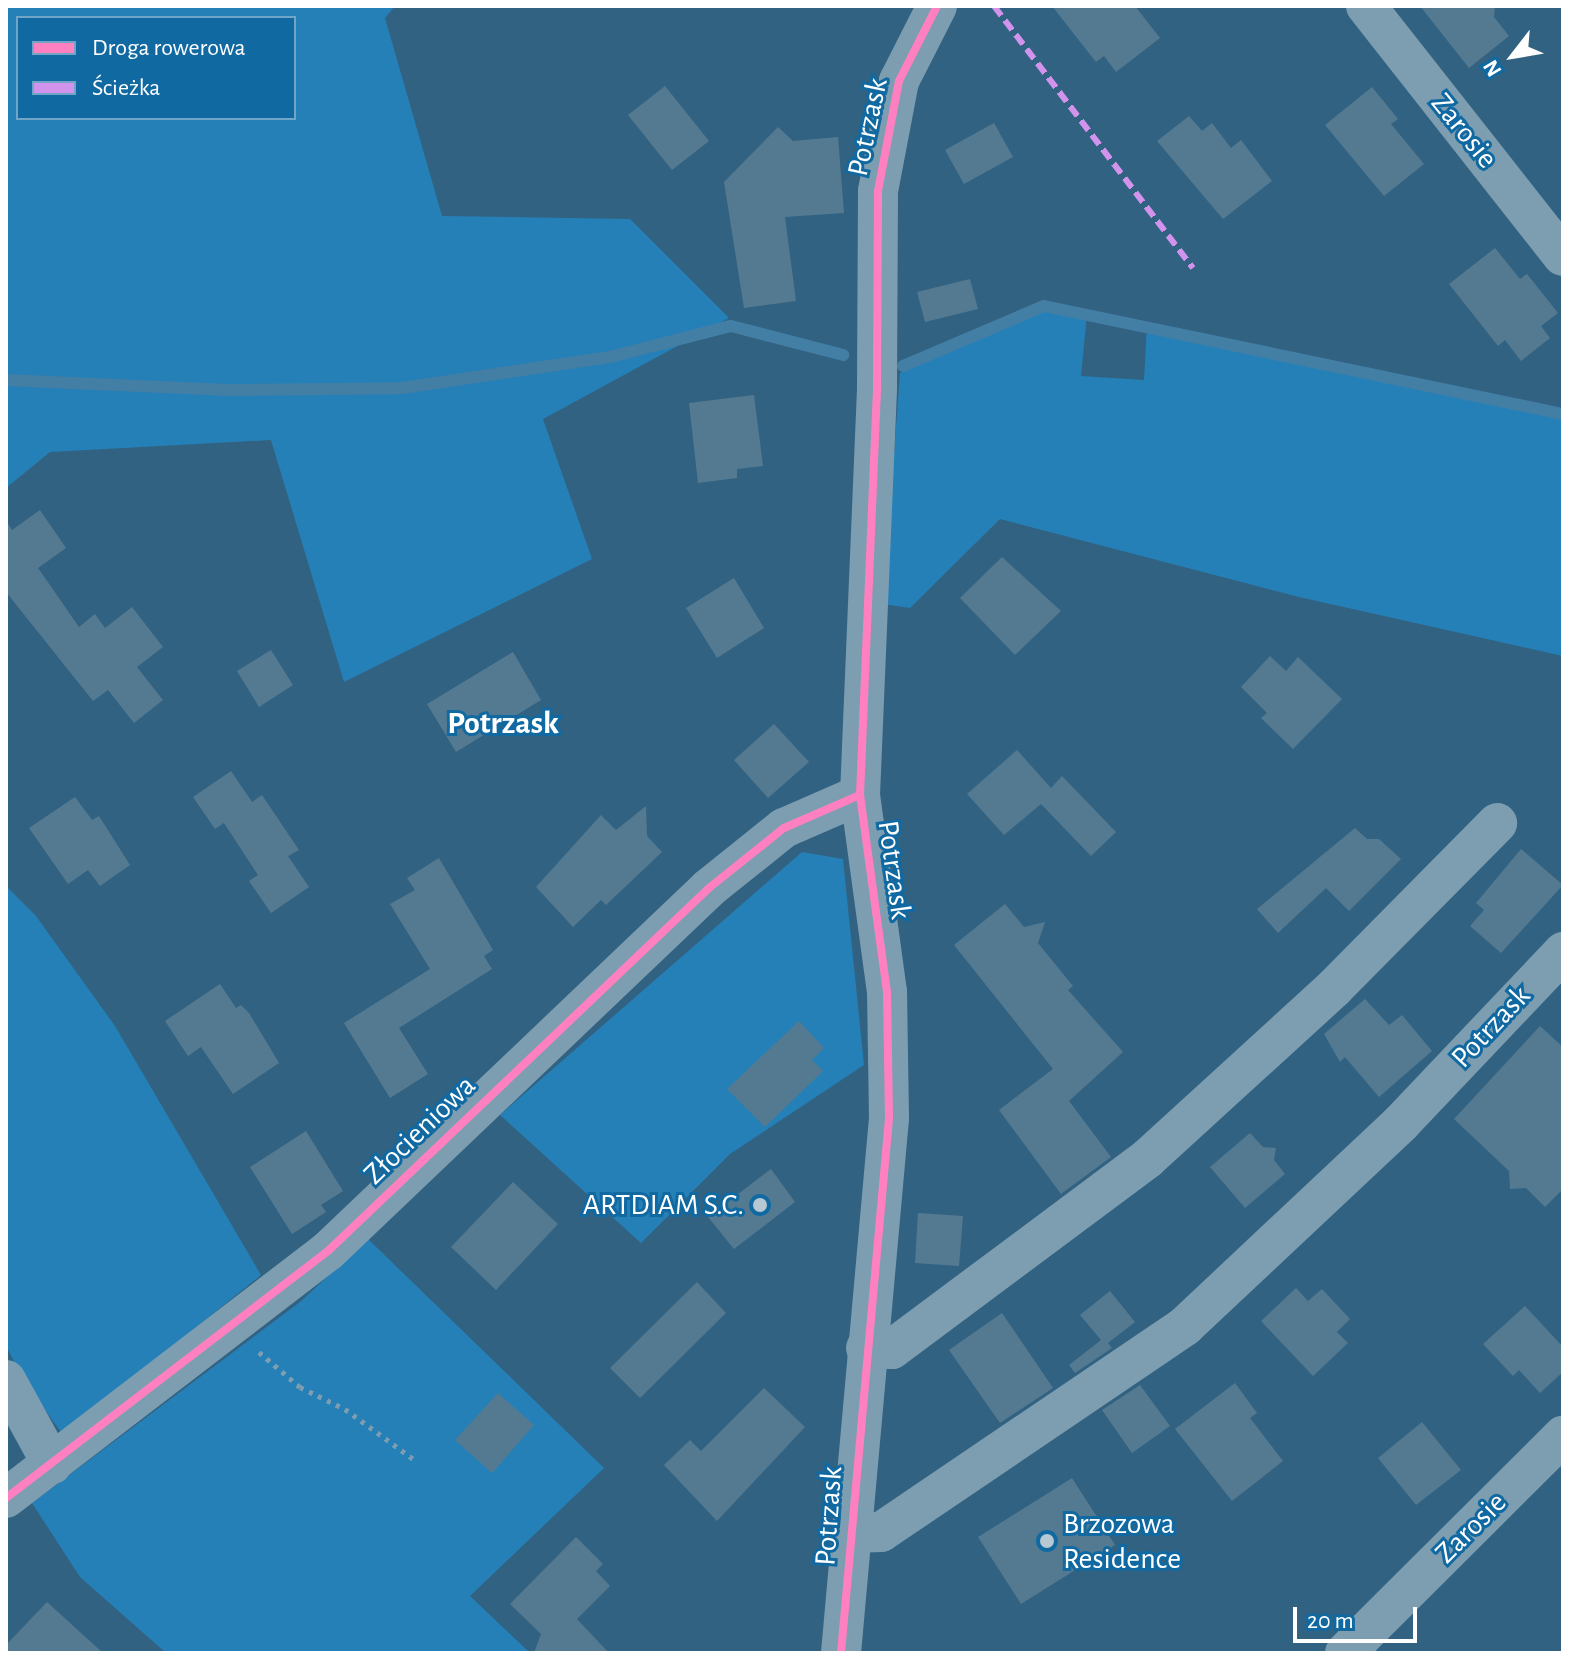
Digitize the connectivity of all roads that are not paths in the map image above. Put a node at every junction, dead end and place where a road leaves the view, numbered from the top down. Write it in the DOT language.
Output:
graph roads {
  1 [pos="1366,6"];
  2 [pos="935,7"];
  3 [pos="1563,256"];
  4 [pos="860,795"];
  5 [pos="1497,823"];
  6 [pos="1563,952"];
  7 [pos="866,1348"];
  8 [pos="6,1380"];
  9 [pos="1563,1436"];
  10 [pos="52,1464"];
  11 [pos="6,1498"];
  12 [pos="852,1533"];
  13 [pos="841,1653"];
  14 [pos="1345,1653"];
  1 -- 3 [label="street, Zarosie"];
  2 -- 4 [label="street, Potrzask"];
  4 -- 7 [label="street, Potrzask"];
  4 -- 10 [label="street, Złocieniowa"];
  5 -- 7 [label="street"];
  6 -- 12 [label="street, Potrzask"];
  7 -- 12 [label="street, Potrzask"];
  8 -- 10 [label="street"];
  9 -- 14 [label="street, Zarosie"];
  10 -- 11 [label="street, Złocieniowa"];
  12 -- 13 [label="street, Potrzask"];
}
